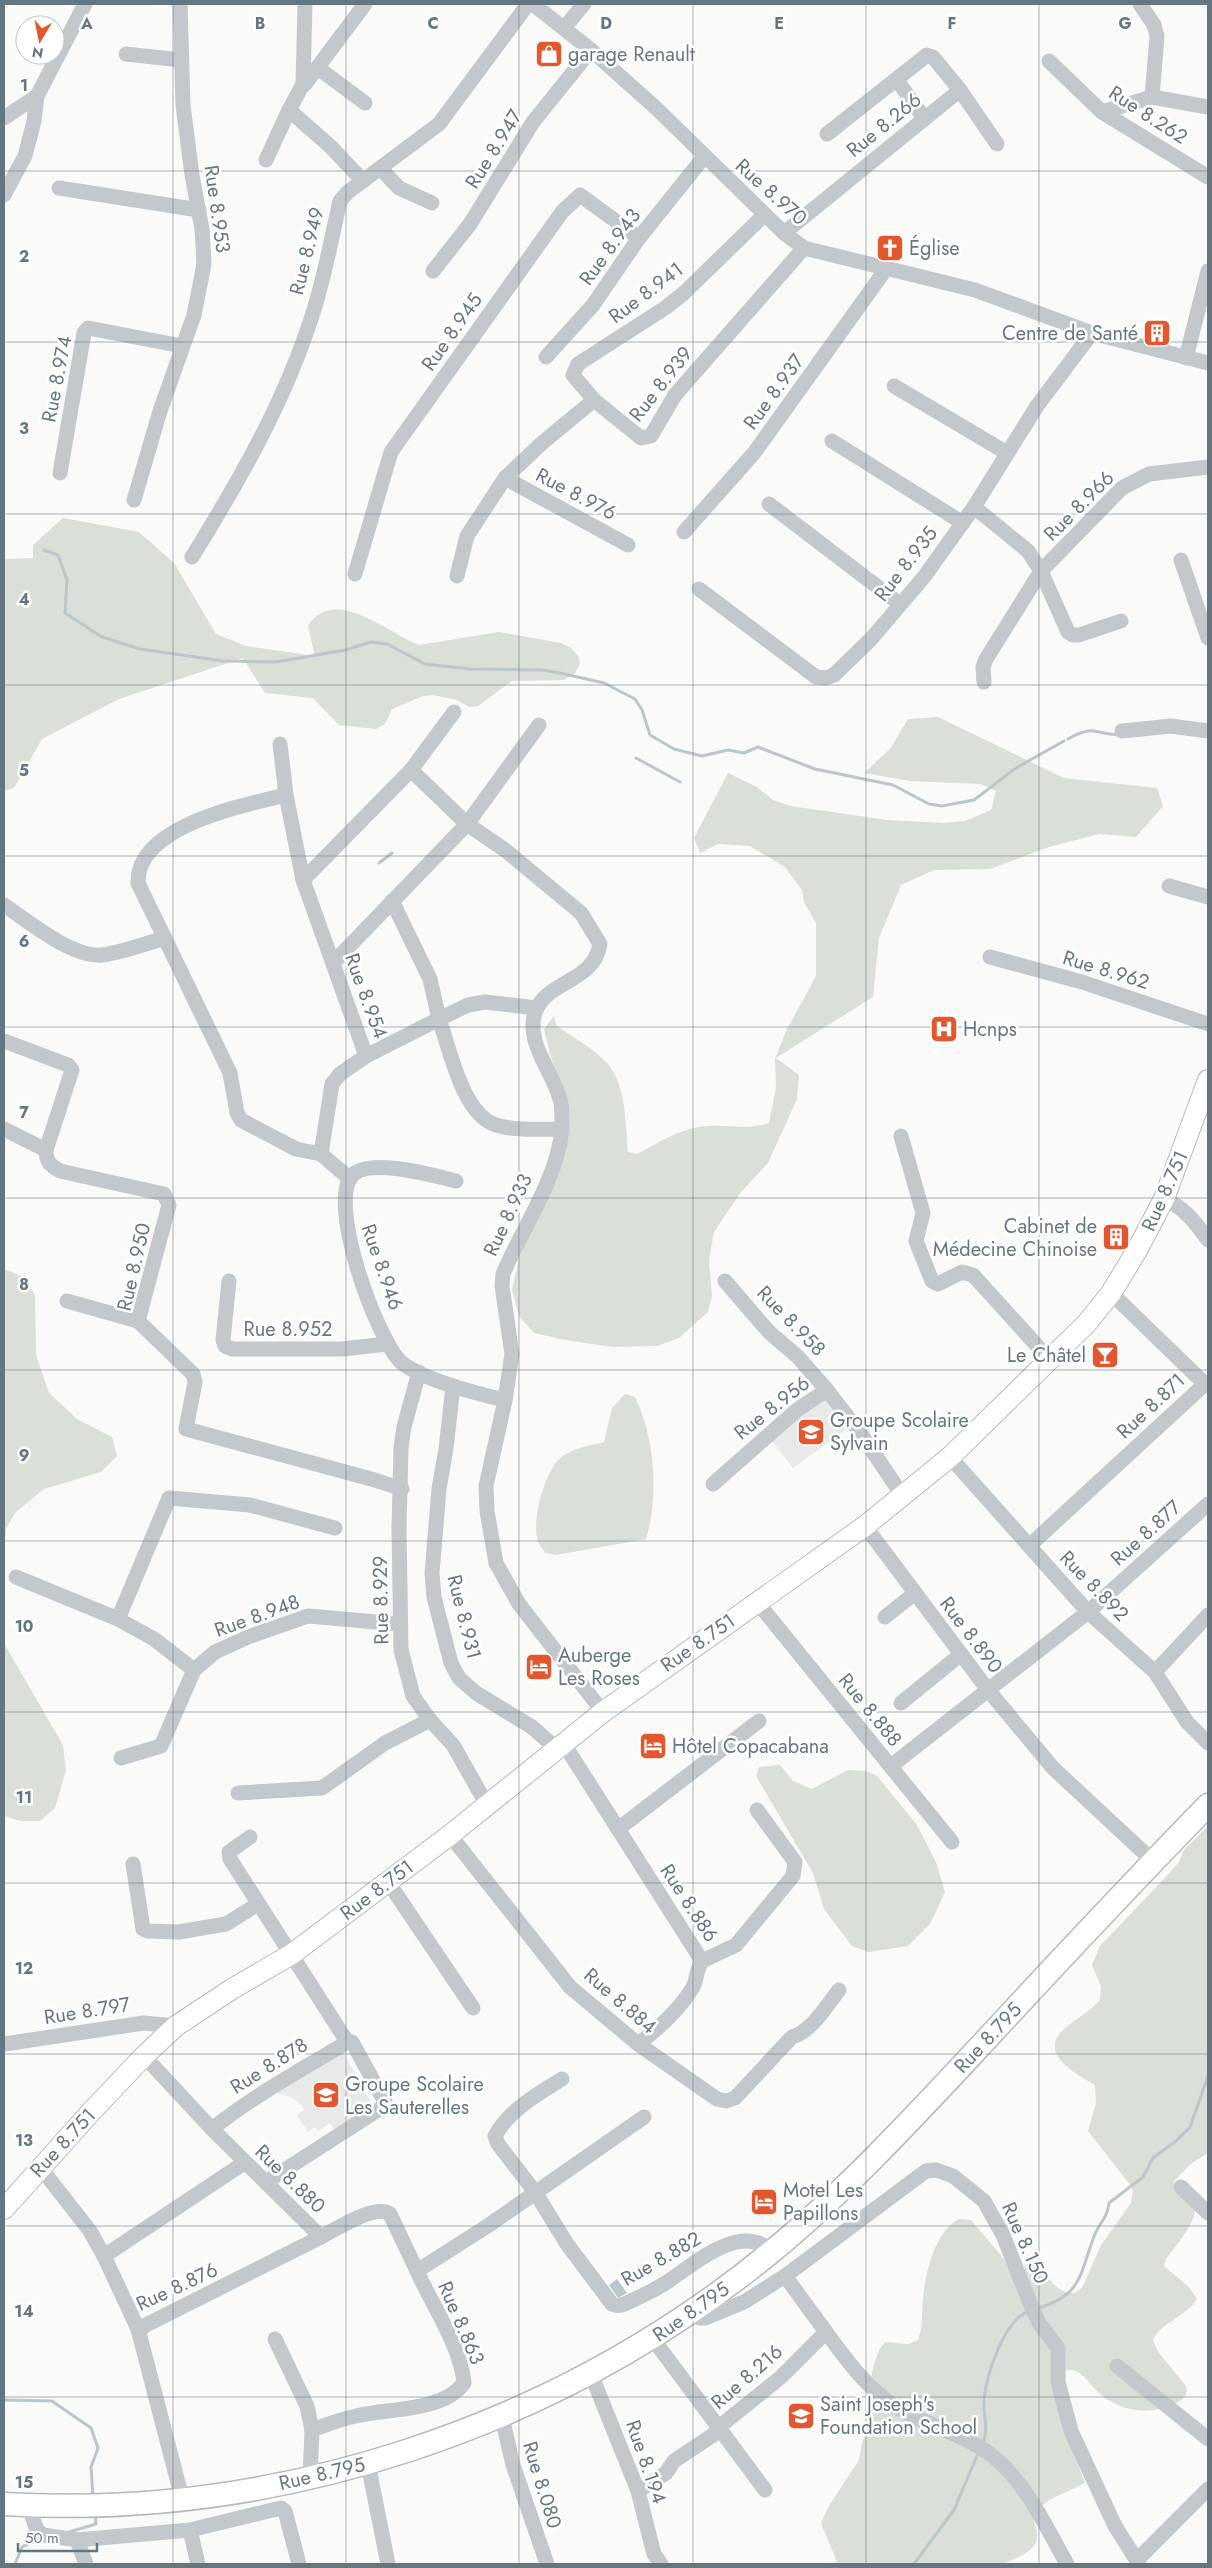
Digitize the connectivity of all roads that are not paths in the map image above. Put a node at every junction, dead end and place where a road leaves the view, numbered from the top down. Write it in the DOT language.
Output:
graph roads {
  1 [pos="85,4"];
  2 [pos="180,4"];
  3 [pos="305,4"];
  4 [pos="365,4"];
  5 [pos="528,4"];
  6 [pos="533,4"];
  7 [pos="584,4"];
  8 [pos="1140,4"];
  9 [pos="564,28"];
  10 [pos="591,50"];
  11 [pos="126,54"];
  12 [pos="181,60"];
  13 [pos="1049,61"];
  14 [pos="318,68"];
  15 [pos="897,80"];
  16 [pos="303,84"];
  17 [pos="960,90"];
  18 [pos="37,96"];
  19 [pos="1152,98"];
  20 [pos="365,103"];
  21 [pos="1208,107"];
  22 [pos="289,110"];
  23 [pos="1102,112"];
  24 [pos="4,118"];
  25 [pos="924,118"];
  26 [pos="827,134"];
  27 [pos="997,144"];
  28 [pos="704,157"];
  29 [pos="266,160"];
  30 [pos="380,168"];
  31 [pos="1208,176"];
  32 [pos="362,181"];
  33 [pos="59,188"];
  34 [pos="4,195"];
  35 [pos="432,203"];
  36 [pos="199,210"];
  37 [pos="764,215"];
  38 [pos="784,234"];
  39 [pos="639,238"];
  40 [pos="804,248"];
  41 [pos="886,268"];
  42 [pos="433,271"];
  43 [pos="1208,271"];
  44 [pos="1092,333"];
  45 [pos="182,346"];
  46 [pos="546,358"];
  47 [pos="1186,358"];
  48 [pos="1208,363"];
  49 [pos="894,386"];
  50 [pos="594,400"];
  51 [pos="832,441"];
  52 [pos="1007,453"];
  53 [pos="1208,467"];
  54 [pos="60,473"];
  55 [pos="505,478"];
  56 [pos="134,500"];
  57 [pos="769,504"];
  58 [pos="974,507"];
  59 [pos="963,523"];
  60 [pos="684,532"];
  61 [pos="628,545"];
  62 [pos="192,557"];
  63 [pos="1181,560"];
  64 [pos="1042,571"];
  65 [pos="356,574"];
  66 [pos="457,576"];
  67 [pos="699,590"];
  68 [pos="900,604"];
  69 [pos="1121,621"];
  70 [pos="1208,638"];
  71 [pos="984,682"];
  72 [pos="454,712"];
  73 [pos="539,725"];
  74 [pos="1122,731"];
  75 [pos="1208,731"];
  76 [pos="280,744"];
  77 [pos="411,770"];
  78 [pos="286,795"];
  79 [pos="467,824"];
  80 [pos="303,880"];
  81 [pos="1169,886"];
  82 [pos="1208,897"];
  83 [pos="392,901"];
  84 [pos="4,905"];
  85 [pos="165,938"];
  86 [pos="990,957"];
  87 [pos="333,964"];
  88 [pos="537,1008"];
  89 [pos="439,1019"];
  90 [pos="1208,1024"];
  91 [pos="4,1041"];
  92 [pos="366,1056"];
  93 [pos="1208,1080"];
  94 [pos="4,1129"];
  95 [pos="562,1130"];
  96 [pos="901,1136"];
  97 [pos="46,1150"];
  98 [pos="321,1154"];
  99 [pos="350,1179"];
  100 [pos="456,1181"];
  101 [pos="1164,1199"];
  102 [pos="1208,1240"];
  103 [pos="229,1281"];
  104 [pos="725,1281"];
  105 [pos="1111,1293"];
  106 [pos="67,1301"];
  107 [pos="138,1321"];
  108 [pos="388,1344"];
  109 [pos="1050,1360"];
  110 [pos="419,1372"];
  111 [pos="1207,1385"];
  112 [pos="453,1386"];
  113 [pos="827,1390"];
  114 [pos="505,1400"];
  115 [pos="950,1457"];
  116 [pos="713,1484"];
  117 [pos="402,1489"];
  118 [pos="902,1495"];
  119 [pos="1208,1504"];
  120 [pos="864,1526"];
  121 [pos="335,1528"];
  122 [pos="1029,1546"];
  123 [pos="16,1577"];
  124 [pos="915,1593"];
  125 [pos="758,1602"];
  126 [pos="1088,1612"];
  127 [pos="1208,1615"];
  128 [pos="885,1617"];
  129 [pos="118,1619"];
  130 [pos="399,1624"];
  131 [pos="960,1655"];
  132 [pos="194,1670"];
  133 [pos="1155,1672"];
  134 [pos="988,1690"];
  135 [pos="901,1703"];
  136 [pos="603,1712"];
  137 [pos="430,1720"];
  138 [pos="759,1721"];
  139 [pos="1208,1743"];
  140 [pos="560,1746"];
  141 [pos="121,1758"];
  142 [pos="890,1764"];
  143 [pos="238,1793"];
  144 [pos="487,1805"];
  145 [pos="1208,1805"];
  146 [pos="757,1810"];
  147 [pos="618,1828"];
  148 [pos="450,1835"];
  149 [pos="250,1837"];
  150 [pos="952,1842"];
  151 [pos="1153,1861"];
  152 [pos="133,1864"];
  153 [pos="388,1882"];
  154 [pos="258,1904"];
  155 [pos="292,1954"];
  156 [pos="702,1961"];
  157 [pos="839,1990"];
  158 [pos="473,2008"];
  159 [pos="176,2026"];
  160 [pos="346,2040"];
  161 [pos="4,2044"];
  162 [pos="638,2044"];
  163 [pos="144,2056"];
  164 [pos="562,2079"];
  165 [pos="644,2117"];
  166 [pos="212,2129"];
  167 [pos="244,2163"];
  168 [pos="40,2167"];
  169 [pos="266,2182"];
  170 [pos="1181,2187"];
  171 [pos="535,2192"];
  172 [pos="4,2209"];
  173 [pos="1208,2213"];
  174 [pos="321,2237"];
  175 [pos="772,2252"];
  176 [pos="104,2256"];
  177 [pos="417,2271"];
  178 [pos="785,2276"];
  179 [pos="692,2313"];
  180 [pos="138,2329"];
  181 [pos="826,2332"];
  182 [pos="274,2339"];
  183 [pos="653,2339"];
  184 [pos="1117,2366"];
  185 [pos="591,2374"];
  186 [pos="502,2417"];
  187 [pos="720,2427"];
  188 [pos="312,2430"];
  189 [pos="1208,2440"];
  190 [pos="368,2464"];
  191 [pos="310,2478"];
  192 [pos="765,2490"];
  193 [pos="1208,2490"];
  194 [pos="638,2492"];
  195 [pos="182,2498"];
  196 [pos="4,2504"];
  197 [pos="28,2505"];
  198 [pos="190,2530"];
  199 [pos="77,2540"];
  200 [pos="1138,2562"];
  201 [pos="86,2564"];
  202 [pos="198,2564"];
  203 [pos="299,2564"];
  204 [pos="388,2564"];
  205 [pos="547,2564"];
  206 [pos="661,2564"];
  207 [pos="1067,2564"];
  1 -- 18 [label="street"];
  2 -- 12 [label="street, Rue 8.953"];
  3 -- 16 [label="street"];
  4 -- 14 [label="street"];
  5 -- 30 [label="street, Rue 8.949"];
  6 -- 9 [label="street, Rue 8.970"];
  7 -- 9 [label="street"];
  8 -- 19 [label="street"];
  9 -- 10 [label="street, Rue 8.970"];
  10 -- 28 [label="street, Rue 8.970"];
  10 -- 42 [label="street, Rue 8.947"];
  11 -- 12 [label="street"];
  12 -- 36 [label="street, Rue 8.953"];
  13 -- 23 [label="street, Rue 8.262"];
  14 -- 16 [label="street"];
  14 -- 20 [label="street"];
  15 -- 17 [label="street"];
  15 -- 25 [label="street"];
  15 -- 26 [label="street"];
  16 -- 22 [label="street"];
  17 -- 25 [label="street, Rue 8.266"];
  17 -- 27 [label="street"];
  18 -- 24 [label="street"];
  18 -- 34 [label="street"];
  19 -- 21 [label="street"];
  19 -- 23 [label="street"];
  22 -- 29 [label="street"];
  22 -- 32 [label="street"];
  23 -- 31 [label="street, Rue 8.262"];
  25 -- 38 [label="street, Rue 8.266"];
  28 -- 37 [label="street, Rue 8.970"];
  28 -- 39 [label="street, Rue 8.943"];
  30 -- 32 [label="street, Rue 8.949"];
  30 -- 35 [label="street"];
  32 -- 62 [label="street, Rue 8.949"];
  33 -- 36 [label="street"];
  36 -- 45 [label="street, Rue 8.953"];
  37 -- 38 [label="street, Rue 8.970"];
  37 -- 50 [label="street, Rue 8.941"];
  38 -- 40 [label="street, Rue 8.970"];
  39 -- 46 [label="street, Rue 8.943"];
  39 -- 65 [label="street, Rue 8.945"];
  40 -- 41 [label="street, Rue 8.970"];
  40 -- 50 [label="street, Rue 8.939"];
  41 -- 44 [label="street, Rue 8.970"];
  41 -- 60 [label="street, Rue 8.937"];
  43 -- 47 [label="street"];
  44 -- 47 [label="street, Rue 8.970"];
  44 -- 52 [label="street, Rue 8.935"];
  45 -- 54 [label="street, Rue 8.974"];
  45 -- 56 [label="street, Rue 8.953"];
  47 -- 48 [label="street, Rue 8.970"];
  49 -- 52 [label="street"];
  50 -- 55 [label="street"];
  51 -- 59 [label="street"];
  52 -- 58 [label="street, Rue 8.935"];
  53 -- 64 [label="street, Rue 8.966"];
  55 -- 61 [label="street, Rue 8.976"];
  55 -- 66 [label="street"];
  57 -- 68 [label="street"];
  58 -- 59 [label="street, Rue 8.935"];
  58 -- 64 [label="street"];
  59 -- 68 [label="street, Rue 8.935"];
  63 -- 70 [label="street"];
  64 -- 69 [label="street"];
  64 -- 71 [label="street, Rue 8.966"];
  67 -- 68 [label="street, Rue 8.935"];
  72 -- 77 [label="street"];
  73 -- 79 [label="street"];
  74 -- 75 [label="street"];
  76 -- 78 [label="street, Rue 8.954"];
  77 -- 79 [label="street"];
  77 -- 80 [label="street"];
  78 -- 80 [label="street, Rue 8.954"];
  78 -- 85 [label="street"];
  79 -- 83 [label="street"];
  79 -- 88 [label="street"];
  80 -- 87 [label="street, Rue 8.954"];
  81 -- 82 [label="street"];
  83 -- 87 [label="street"];
  83 -- 89 [label="street"];
  84 -- 85 [label="street"];
  85 -- 98 [label="street"];
  86 -- 90 [label="street, Rue 8.962"];
  87 -- 92 [label="street, Rue 8.954"];
  88 -- 89 [label="street, Rue 8.954"];
  88 -- 95 [label="street, Rue 8.933"];
  89 -- 92 [label="street, Rue 8.954"];
  89 -- 95 [label="street"];
  91 -- 97 [label="street"];
  92 -- 98 [label="street"];
  93 -- 101 [label="main road, Rue 8.751"];
  94 -- 97 [label="street"];
  95 -- 114 [label="street, Rue 8.933"];
  96 -- 109 [label="street"];
  97 -- 107 [label="street, Rue 8.950"];
  98 -- 99 [label="street"];
  99 -- 100 [label="street"];
  99 -- 108 [label="street, Rue 8.946"];
  101 -- 102 [label="street"];
  101 -- 105 [label="main road, Rue 8.751"];
  103 -- 108 [label="street, Rue 8.952"];
  104 -- 113 [label="street, Rue 8.958"];
  105 -- 109 [label="main road, Rue 8.751"];
  105 -- 111 [label="street, Rue 8.871"];
  106 -- 107 [label="street"];
  107 -- 117 [label="street, Rue 8.950"];
  108 -- 110 [label="street, Rue 8.946"];
  109 -- 115 [label="main road, Rue 8.751"];
  110 -- 112 [label="street, Rue 8.946"];
  110 -- 117 [label="street, Rue 8.929"];
  111 -- 122 [label="street, Rue 8.871"];
  112 -- 114 [label="street, Rue 8.946"];
  112 -- 140 [label="street, Rue 8.931"];
  113 -- 116 [label="street, Rue 8.956"];
  113 -- 118 [label="street, Rue 8.956"];
  114 -- 136 [label="street, Rue 8.933"];
  115 -- 118 [label="main road, Rue 8.751"];
  115 -- 122 [label="street, Rue 8.892"];
  117 -- 130 [label="street, Rue 8.929"];
  118 -- 120 [label="main road, Rue 8.751"];
  119 -- 126 [label="street, Rue 8.877"];
  120 -- 124 [label="street, Rue 8.890"];
  120 -- 125 [label="main road, Rue 8.751"];
  121 -- 129 [label="street"];
  122 -- 126 [label="street, Rue 8.892"];
  123 -- 129 [label="street"];
  124 -- 128 [label="street"];
  124 -- 131 [label="street, Rue 8.890"];
  125 -- 136 [label="main road, Rue 8.751"];
  125 -- 142 [label="street, Rue 8.888"];
  126 -- 133 [label="street, Rue 8.892"];
  126 -- 134 [label="street, Rue 8.890"];
  127 -- 133 [label="street"];
  129 -- 132 [label="street"];
  130 -- 132 [label="street, Rue 8.948"];
  130 -- 137 [label="street, Rue 8.929"];
  131 -- 134 [label="street, Rue 8.890"];
  131 -- 135 [label="street"];
  132 -- 141 [label="street"];
  133 -- 139 [label="street, Rue 8.892"];
  134 -- 142 [label="street"];
  134 -- 151 [label="street"];
  136 -- 140 [label="main road, Rue 8.751"];
  137 -- 143 [label="street"];
  137 -- 144 [label="street, Rue 8.929"];
  138 -- 147 [label="street"];
  140 -- 144 [label="main road, Rue 8.751"];
  140 -- 147 [label="street, Rue 8.886"];
  142 -- 150 [label="street, Rue 8.888"];
  144 -- 148 [label="main road, Rue 8.751"];
  145 -- 151 [label="highway, Rue 8.795"];
  146 -- 156 [label="street, Rue 8.886"];
  147 -- 156 [label="street, Rue 8.886"];
  148 -- 153 [label="main road, Rue 8.751"];
  148 -- 162 [label="street, Rue 8.884"];
  149 -- 154 [label="street"];
  151 -- 175 [label="highway, Rue 8.795"];
  152 -- 154 [label="street"];
  153 -- 155 [label="main road, Rue 8.751"];
  153 -- 158 [label="street"];
  154 -- 155 [label="street"];
  155 -- 159 [label="main road, Rue 8.751"];
  155 -- 160 [label="street"];
  156 -- 162 [label="street"];
  157 -- 162 [label="street, Rue 8.884"];
  159 -- 161 [label="street, Rue 8.797"];
  159 -- 163 [label="main road, Rue 8.751"];
  160 -- 166 [label="street, Rue 8.878"];
  160 -- 169 [label="street"];
  163 -- 166 [label="street"];
  163 -- 168 [label="main road, Rue 8.751"];
  164 -- 171 [label="street"];
  165 -- 171 [label="street, Rue 8.863"];
  166 -- 167 [label="street, Rue 8.880"];
  167 -- 169 [label="street, Rue 8.880"];
  167 -- 176 [label="street"];
  168 -- 172 [label="main road, Rue 8.751"];
  168 -- 176 [label="street, Rue 8.876"];
  169 -- 174 [label="street, Rue 8.880"];
  170 -- 173 [label="street"];
  171 -- 175 [label="street, Rue 8.882"];
  171 -- 177 [label="street, Rue 8.863"];
  174 -- 177 [label="street, Rue 8.880"];
  174 -- 180 [label="street, Rue 8.876"];
  175 -- 179 [label="highway, Rue 8.795"];
  176 -- 180 [label="street, Rue 8.876"];
  177 -- 188 [label="street, Rue 8.863"];
  178 -- 179 [label="street, Rue 8.150"];
  178 -- 181 [label="street"];
  178 -- 200 [label="street, Rue 8.150"];
  179 -- 183 [label="highway, Rue 8.795"];
  180 -- 195 [label="street"];
  181 -- 187 [label="street, Rue 8.216"];
  181 -- 207 [label="street"];
  182 -- 188 [label="street"];
  183 -- 185 [label="highway, Rue 8.795"];
  183 -- 187 [label="street"];
  184 -- 189 [label="street"];
  185 -- 186 [label="highway, Rue 8.795"];
  185 -- 194 [label="street, Rue 8.194"];
  186 -- 190 [label="highway, Rue 8.795"];
  186 -- 205 [label="street, Rue 8.080"];
  187 -- 192 [label="street"];
  187 -- 194 [label="street, Rue 8.216"];
  188 -- 191 [label="street"];
  190 -- 191 [label="highway, Rue 8.795"];
  190 -- 204 [label="street"];
  191 -- 195 [label="highway, Rue 8.795"];
  193 -- 200 [label="street"];
  194 -- 206 [label="street, Rue 8.194"];
  195 -- 197 [label="highway, Rue 8.795"];
  196 -- 197 [label="highway, Rue 8.795"];
  197 -- 199 [label="street"];
  198 -- 199 [label="street"];
  198 -- 202 [label="street"];
  198 -- 203 [label="street"];
  199 -- 201 [label="street"];
}
